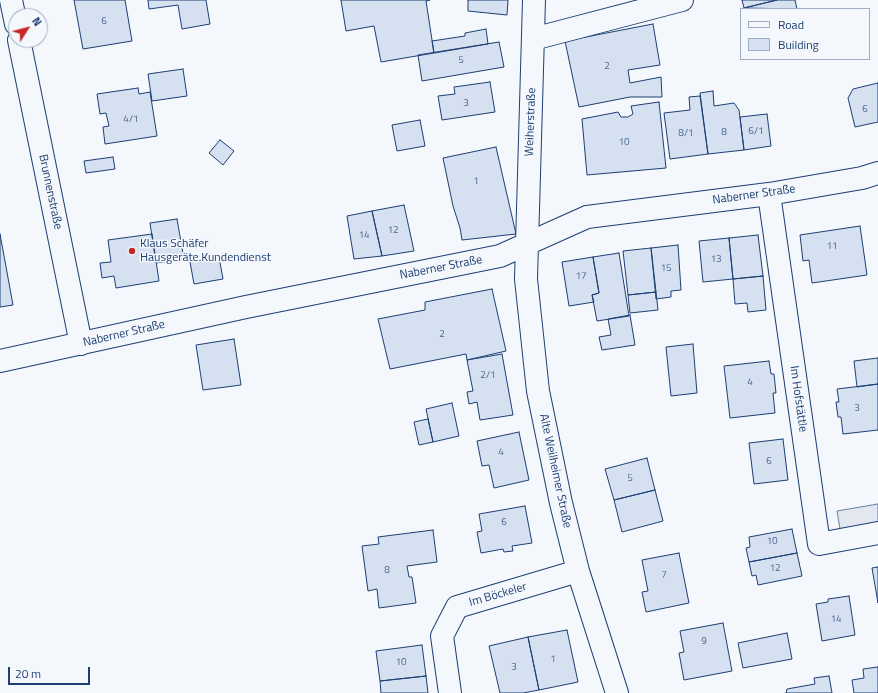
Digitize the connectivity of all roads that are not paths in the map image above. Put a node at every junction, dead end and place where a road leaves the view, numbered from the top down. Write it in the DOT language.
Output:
graph roads {
  1 [pos="534,0"];
  2 [pos="682,0"];
  3 [pos="533,39"];
  4 [pos="21,48"];
  5 [pos="878,173"];
  6 [pos="769,194"];
  7 [pos="528,243"];
  8 [pos="82,344"];
  9 [pos="0,361"];
  10 [pos="878,533"];
  11 [pos="578,572"];
  12 [pos="450,693"];
  13 [pos="617,693"];
  1 -- 3 [label="street, Weiherstraße"];
  2 -- 3 [label="street"];
  3 -- 7 [label="street, Weiherstraße"];
  4 -- 8 [label="street, Brunnenstraße"];
  5 -- 6 [label="street, Naberner Straße"];
  6 -- 7 [label="street, Naberner Straße"];
  6 -- 10 [label="street, Im Hofstättle"];
  7 -- 8 [label="street, Naberner Straße"];
  7 -- 11 [label="street, Alte Weilheimer Straße"];
  8 -- 9 [label="street, Naberner Straße"];
  11 -- 12 [label="street, Im Böckeler"];
  11 -- 13 [label="street, Alte Weilheimer Straße"];
}
